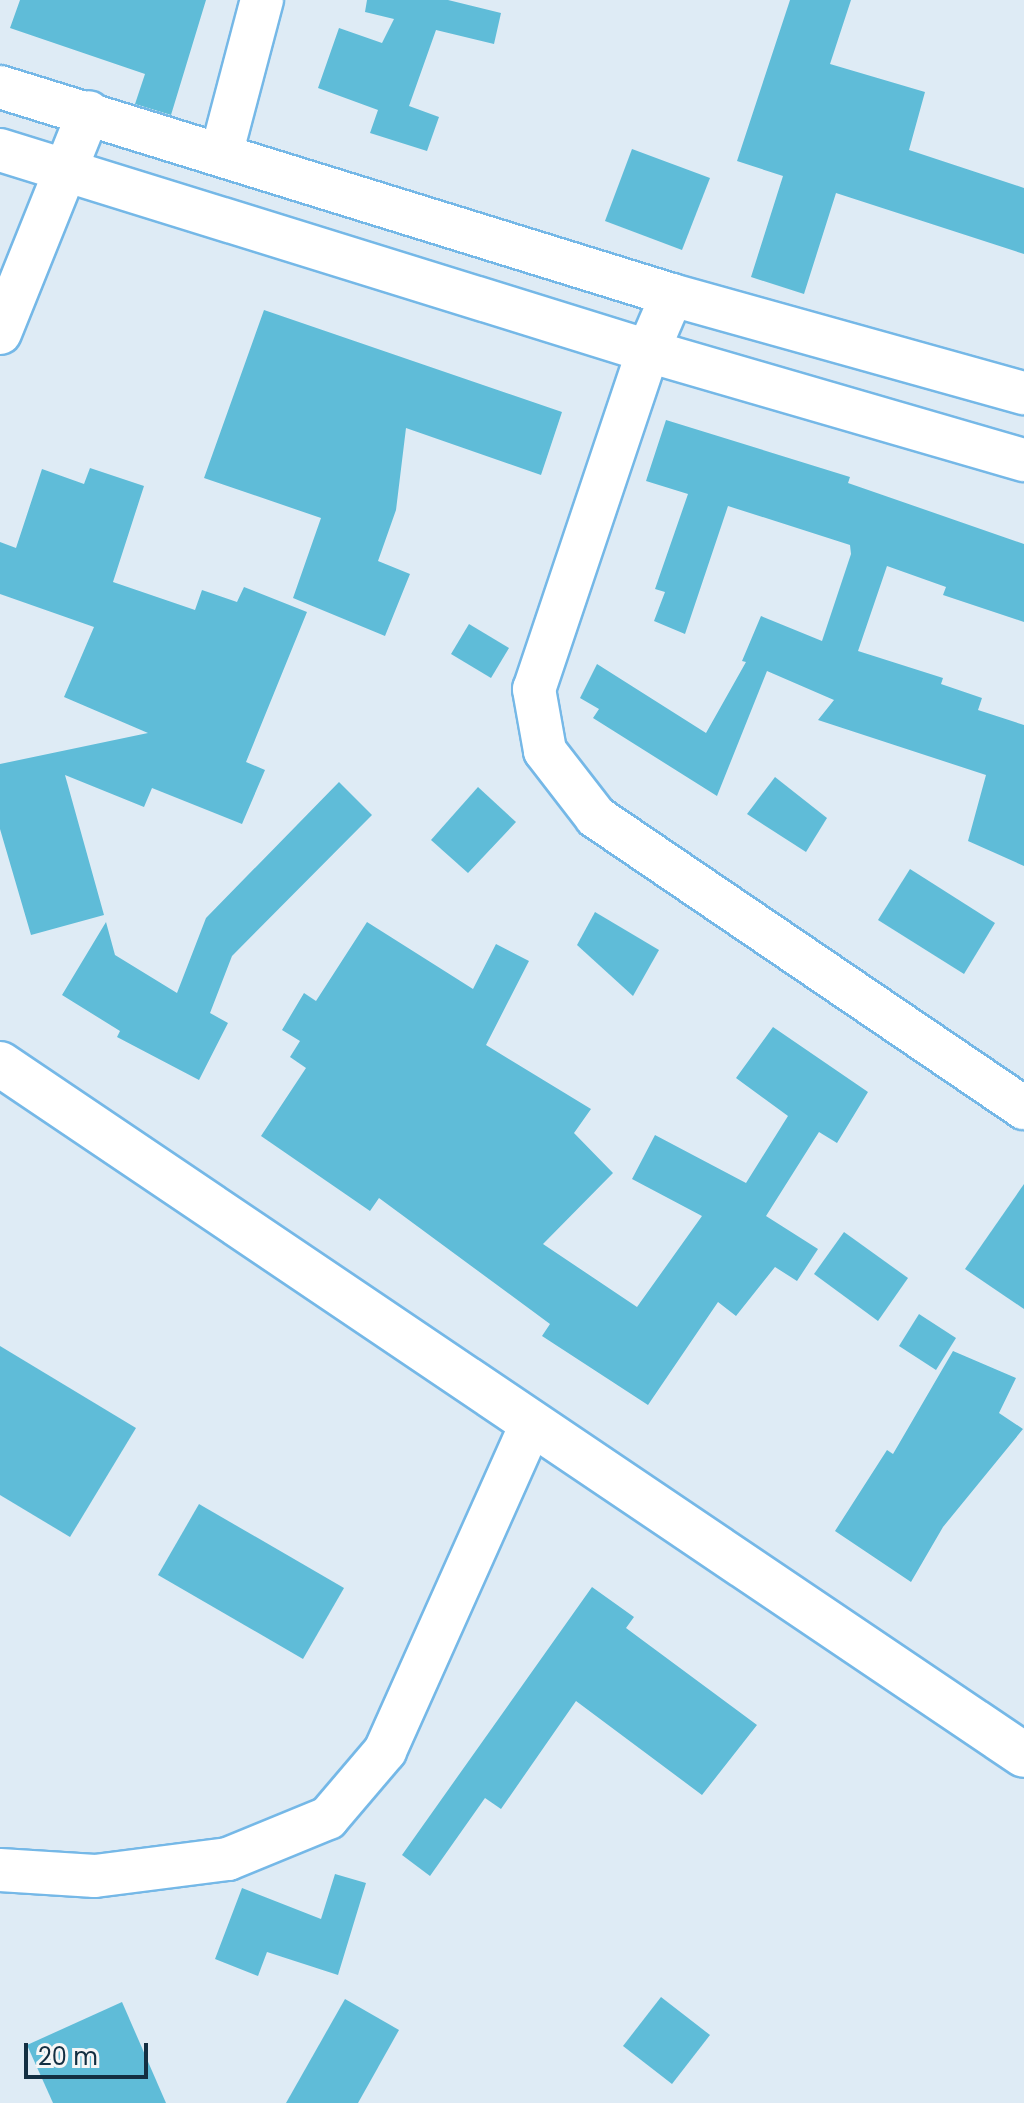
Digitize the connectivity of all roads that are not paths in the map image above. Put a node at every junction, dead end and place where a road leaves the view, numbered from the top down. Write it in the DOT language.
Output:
graph roads {
  1 [pos="262,0"];
  2 [pos="0,87"];
  3 [pos="89,112"];
  4 [pos="0,150"];
  5 [pos="222,151"];
  6 [pos="69,171"];
  7 [pos="441,221"];
  8 [pos="427,280"];
  9 [pos="672,295"];
  10 [pos="0,333"];
  11 [pos="648,351"];
  12 [pos="1024,393"];
  13 [pos="1024,460"];
  14 [pos="0,1064"];
  15 [pos="1024,1108"];
  16 [pos="532,1423"];
  17 [pos="1024,1755"];
  18 [pos="0,1870"];
  1 -- 5 [label="street"];
  2 -- 3 [label="street"];
  3 -- 5 [label="street"];
  3 -- 6 [label="street"];
  4 -- 6 [label="street"];
  5 -- 7 [label="street"];
  6 -- 8 [label="street"];
  6 -- 10 [label="street"];
  7 -- 8 [label="street"];
  7 -- 9 [label="street"];
  8 -- 11 [label="street"];
  9 -- 11 [label="street"];
  9 -- 12 [label="street"];
  11 -- 13 [label="street"];
  11 -- 15 [label="street"];
  14 -- 16 [label="main road"];
  16 -- 17 [label="main road"];
  16 -- 18 [label="street"];
}
